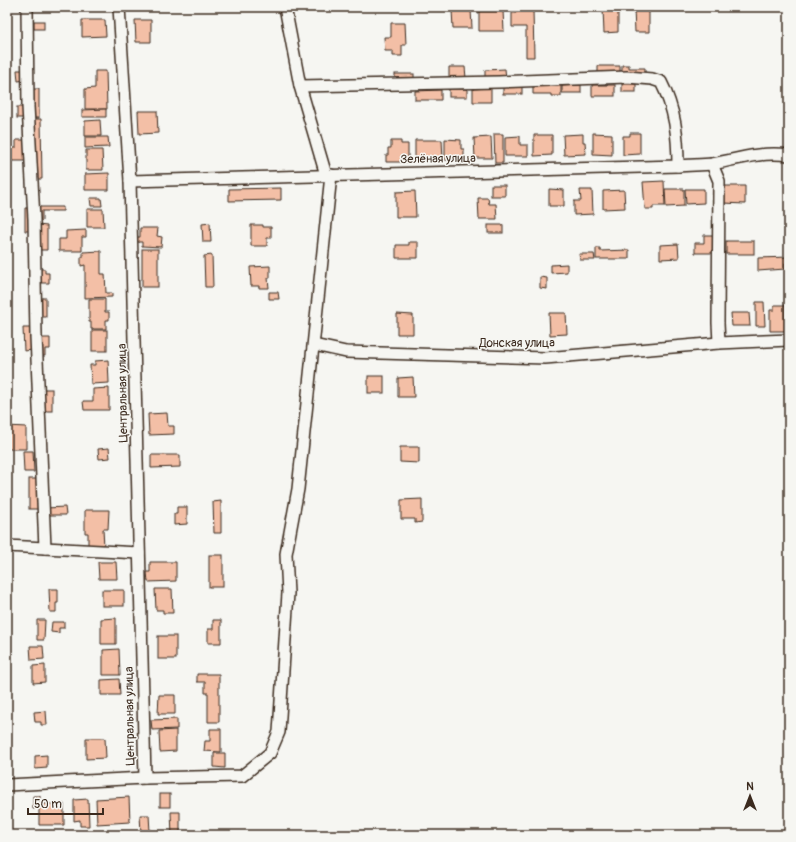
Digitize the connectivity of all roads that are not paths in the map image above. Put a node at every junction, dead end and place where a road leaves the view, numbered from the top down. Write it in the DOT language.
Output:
graph roads {
  1 [pos="27,7"];
  2 [pos="119,7"];
  3 [pos="285,7"];
  4 [pos="300,86"];
  5 [pos="789,155"];
  6 [pos="712,164"];
  7 [pos="678,166"];
  8 [pos="329,175"];
  9 [pos="130,181"];
  10 [pos="789,340"];
  11 [pos="719,343"];
  12 [pos="314,346"];
  13 [pos="7,546"];
  14 [pos="45,548"];
  15 [pos="139,553"];
  16 [pos="145,778"];
  17 [pos="7,785"];
  1 -- 14 [label="street"];
  2 -- 9 [label="street, Центральная улица"];
  3 -- 4 [label="street"];
  4 -- 7 [label="street"];
  4 -- 8 [label="street"];
  5 -- 6 [label="street, Зелёная улица"];
  6 -- 7 [label="street, Зелёная улица"];
  6 -- 11 [label="street"];
  7 -- 8 [label="street, Зелёная улица"];
  8 -- 9 [label="street, Зелёная улица"];
  8 -- 12 [label="street"];
  9 -- 15 [label="street, Центральная улица"];
  10 -- 11 [label="street, Донская улица"];
  11 -- 12 [label="street, Донская улица"];
  12 -- 16 [label="street"];
  13 -- 14 [label="street"];
  14 -- 15 [label="street"];
  15 -- 16 [label="street, Центральная улица"];
  16 -- 17 [label="street"];
}
